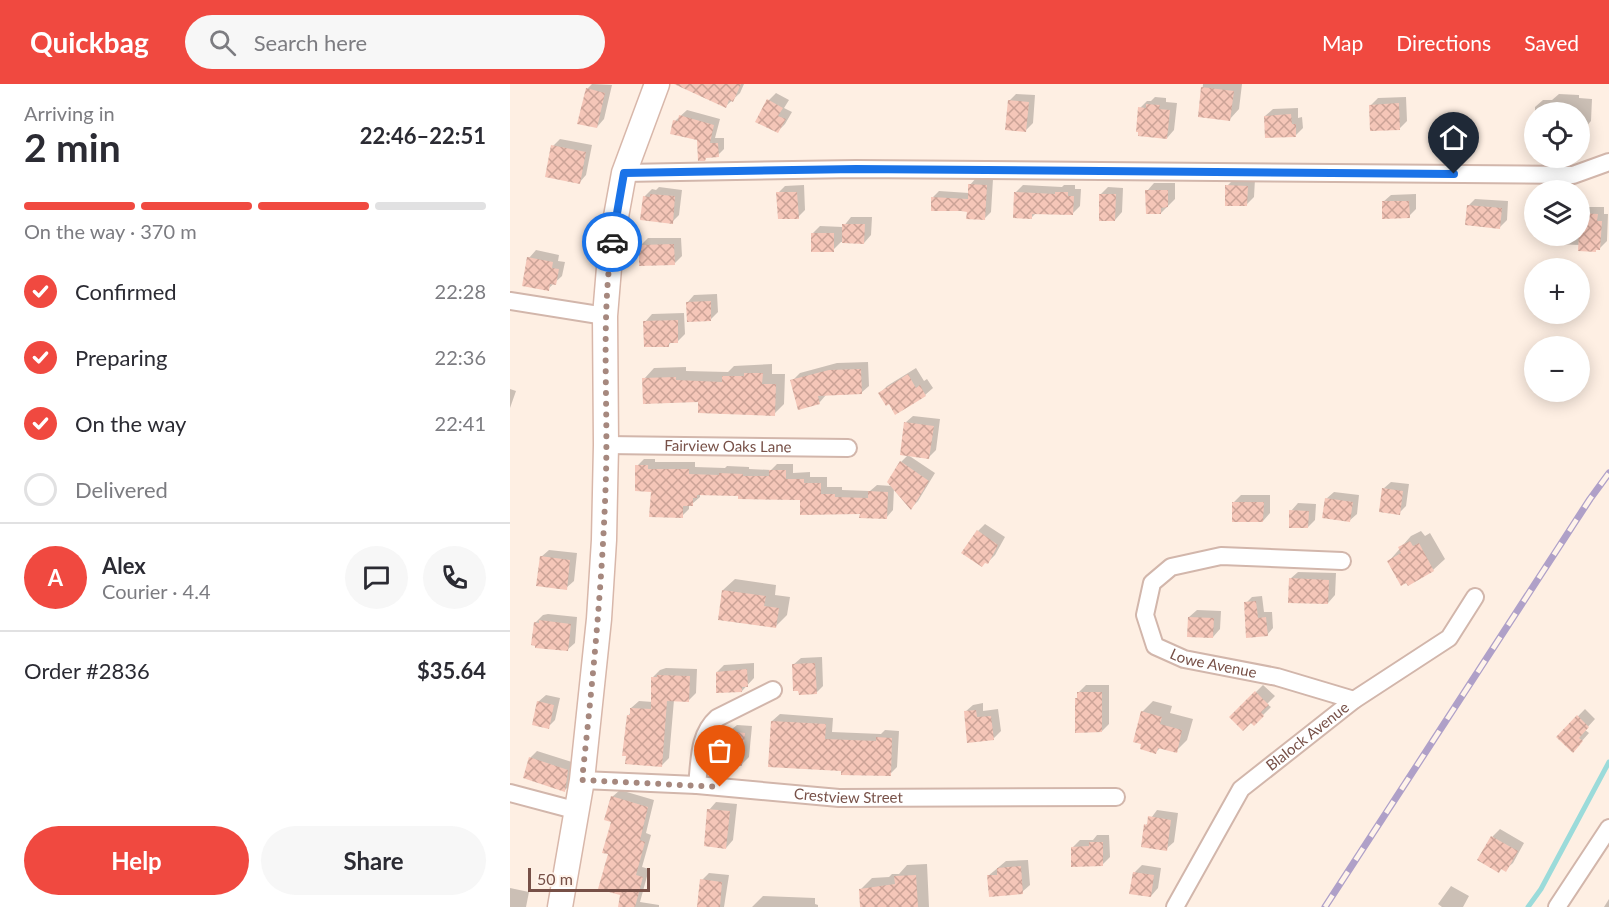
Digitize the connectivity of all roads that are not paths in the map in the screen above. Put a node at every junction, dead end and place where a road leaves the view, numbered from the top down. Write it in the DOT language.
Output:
graph roads {
  1 [pos="657,84"];
  2 [pos="1609,162"];
  3 [pos="624,173"];
  4 [pos="510,302"];
  5 [pos="604,316"];
  6 [pos="606,445"];
  7 [pos="848,448"];
  8 [pos="1342,561"];
  9 [pos="1475,597"];
  10 [pos="773,690"];
  11 [pos="1354,700"];
  12 [pos="582,780"];
  13 [pos="697,784"];
  14 [pos="510,793"];
  15 [pos="1116,797"];
  16 [pos="578,811"];
  17 [pos="1609,828"];
  18 [pos="560,907"];
  19 [pos="1175,907"];
  20 [pos="1557,907"];
  1 -- 3 [label="main road"];
  2 -- 3 [label="street"];
  3 -- 5 [label="main road"];
  4 -- 5 [label="street"];
  5 -- 6 [label="main road"];
  6 -- 7 [label="street, Fairview Oaks Lane"];
  6 -- 12 [label="main road"];
  8 -- 11 [label="street, Lowe Avenue"];
  9 -- 11 [label="street, Blalock Avenue"];
  10 -- 13 [label="street"];
  11 -- 19 [label="street, Blalock Avenue"];
  12 -- 13 [label="street, Crestview Street"];
  12 -- 16 [label="main road"];
  13 -- 15 [label="street, Crestview Street"];
  14 -- 16 [label="street"];
  16 -- 18 [label="main road"];
  17 -- 20 [label="street"];
}
